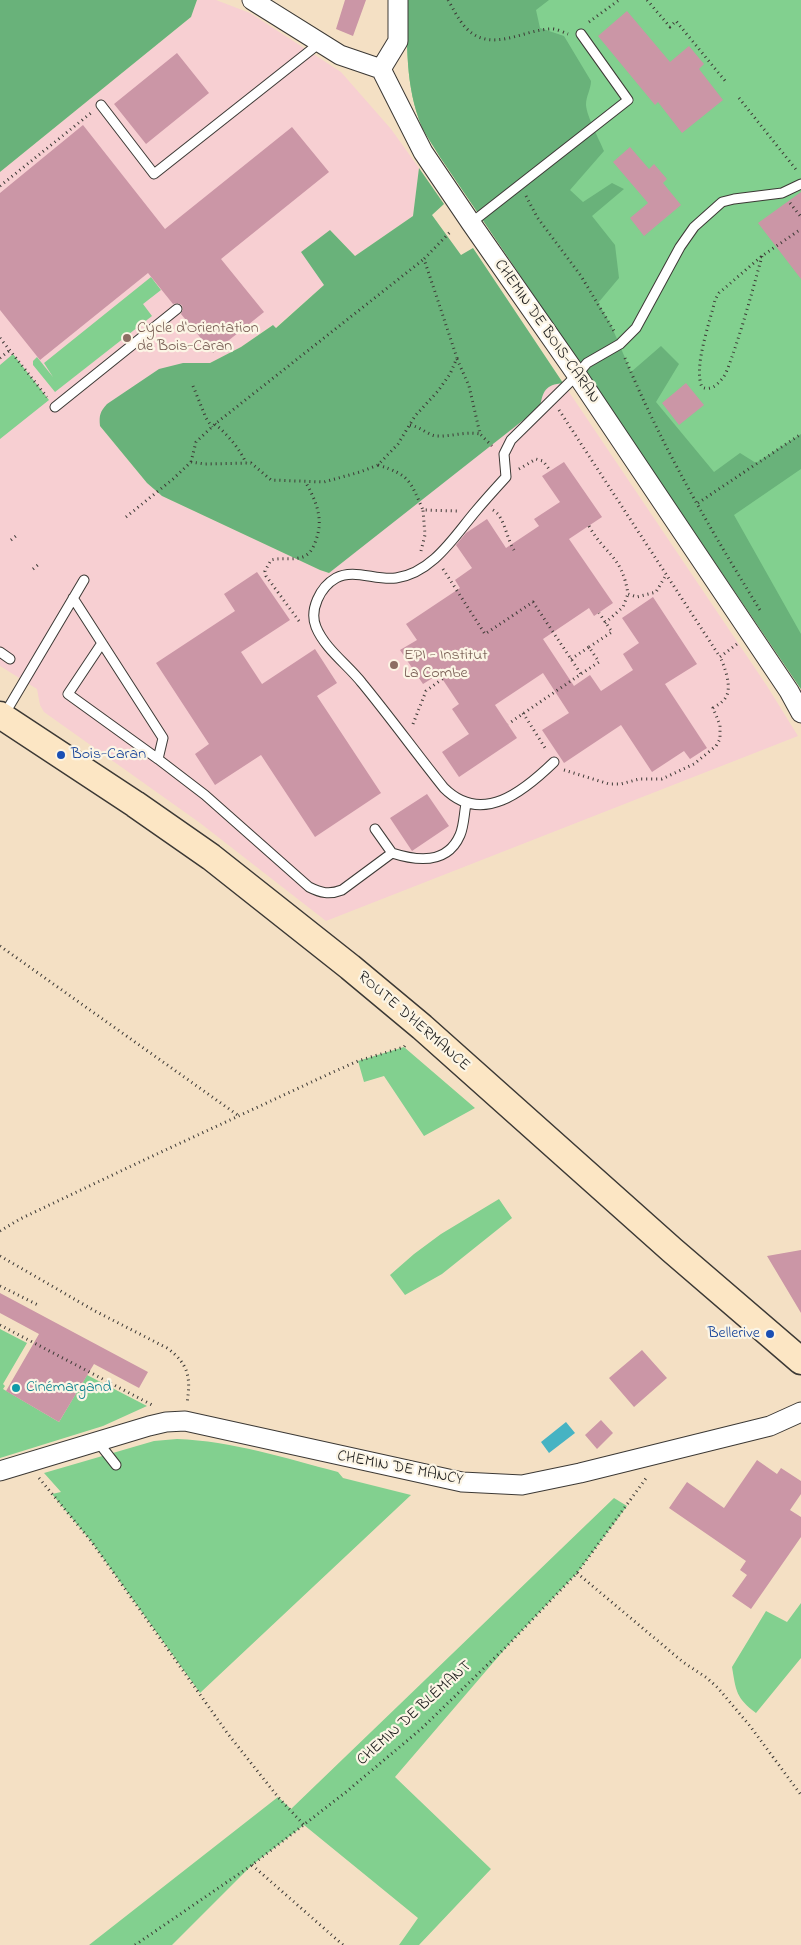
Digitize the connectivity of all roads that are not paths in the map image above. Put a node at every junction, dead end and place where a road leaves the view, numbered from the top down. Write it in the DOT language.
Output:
graph roads {
  1 [pos="252,0"];
  2 [pos="398,0"];
  3 [pos="580,34"];
  4 [pos="321,42"];
  5 [pos="381,69"];
  6 [pos="101,105"];
  7 [pos="801,184"];
  8 [pos="468,220"];
  9 [pos="176,309"];
  10 [pos="577,376"];
  11 [pos="55,407"];
  12 [pos="84,580"];
  13 [pos="73,598"];
  14 [pos="102,643"];
  15 [pos="0,652"];
  16 [pos="10,659"];
  17 [pos="801,713"];
  18 [pos="1,716"];
  19 [pos="158,759"];
  20 [pos="554,762"];
  21 [pos="466,804"];
  22 [pos="375,829"];
  23 [pos="392,853"];
  24 [pos="801,1361"];
  25 [pos="801,1412"];
  26 [pos="98,1442"];
  27 [pos="116,1465"];
  28 [pos="0,1471"];
  1 -- 4 [label="street"];
  2 -- 5 [label="street"];
  3 -- 8 [label="lane"];
  4 -- 5 [label="street"];
  4 -- 6 [label="lane"];
  5 -- 8 [label="street, CHEMIN DE BOIS-CARAN"];
  7 -- 10 [label="lane"];
  8 -- 10 [label="street, CHEMIN DE BOIS-CARAN"];
  9 -- 11 [label="lane"];
  10 -- 17 [label="street, CHEMIN DE BOIS-CARAN"];
  10 -- 21 [label="lane"];
  12 -- 13 [label="lane"];
  13 -- 14 [label="lane"];
  13 -- 18 [label="lane"];
  14 -- 19 [label="lane"];
  14 -- 19 [label="lane"];
  15 -- 16 [label="lane"];
  18 -- 24 [label="main road, ROUTE D'HERMANCE"];
  19 -- 23 [label="lane"];
  20 -- 21 [label="lane"];
  21 -- 23 [label="lane"];
  22 -- 23 [label="lane"];
  25 -- 26 [label="street, CHEMIN DE MANCY"];
  26 -- 27 [label="lane"];
  26 -- 28 [label="street, CHEMIN DE MANCY"];
}
